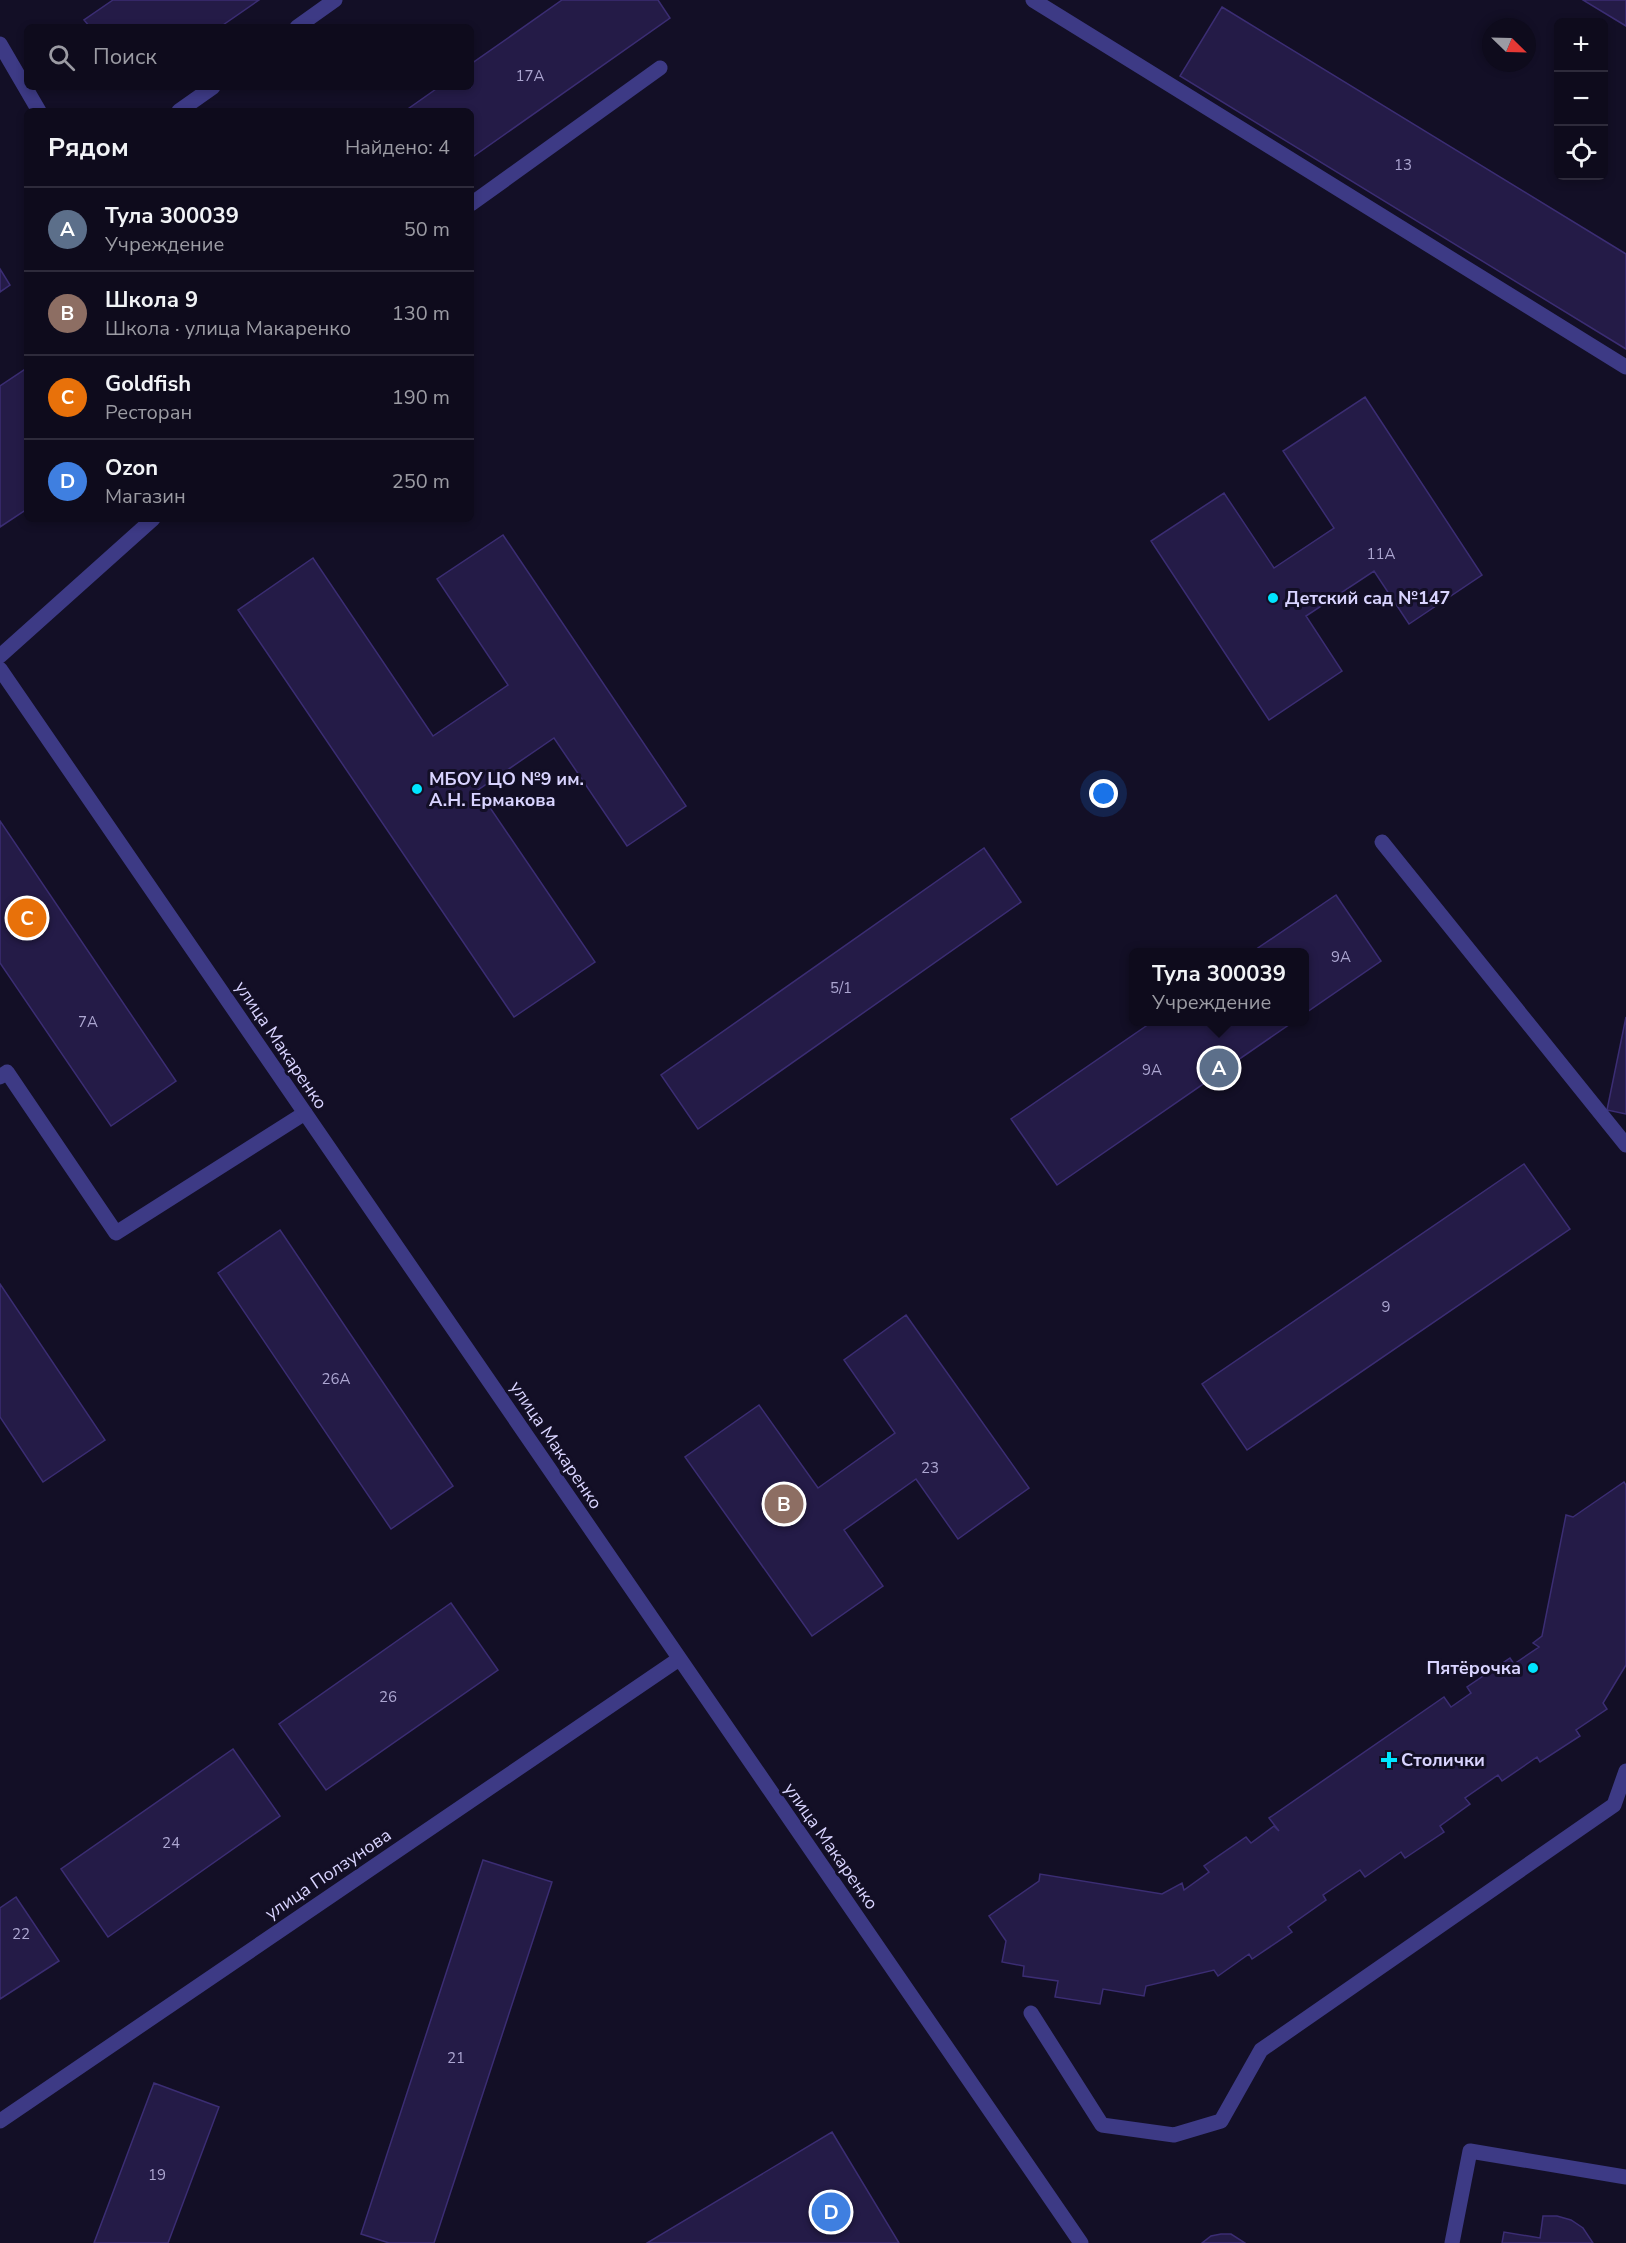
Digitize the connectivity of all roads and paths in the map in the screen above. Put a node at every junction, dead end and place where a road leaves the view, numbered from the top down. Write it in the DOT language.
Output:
graph roads {
  1 [pos="335,0"];
  2 [pos="1033,0"];
  3 [pos="301,24"];
  4 [pos="0,44"];
  5 [pos="660,68"];
  6 [pos="24,85"];
  7 [pos="27,90"];
  8 [pos="209,90"];
  9 [pos="37,108"];
  10 [pos="183,108"];
  11 [pos="474,202"];
  12 [pos="1626,367"];
  13 [pos="150,522"];
  14 [pos="0,656"];
  15 [pos="0,669"];
  16 [pos="1382,842"];
  17 [pos="0,1077"];
  18 [pos="305,1113"];
  19 [pos="1626,1145"];
  20 [pos="679,1659"];
  21 [pos="1626,1771"];
  22 [pos="1031,2013"];
  23 [pos="0,2121"];
  24 [pos="1626,2177"];
  25 [pos="1081,2243"];
  26 [pos="1452,2243"];
  1 -- 3 [label="street"];
  2 -- 12 [label="street"];
  4 -- 6 [label="street"];
  5 -- 11 [label="street"];
  7 -- 9 [label="street"];
  8 -- 10 [label="street"];
  13 -- 14 [label="street"];
  15 -- 18 [label="street, улица Макаренко"];
  16 -- 19 [label="street"];
  17 -- 18 [label="street"];
  18 -- 20 [label="street, улица Макаренко"];
  20 -- 23 [label="street, улица Ползунова"];
  20 -- 25 [label="street, улица Макаренко"];
  21 -- 22 [label="street"];
  24 -- 26 [label="street"];
}
